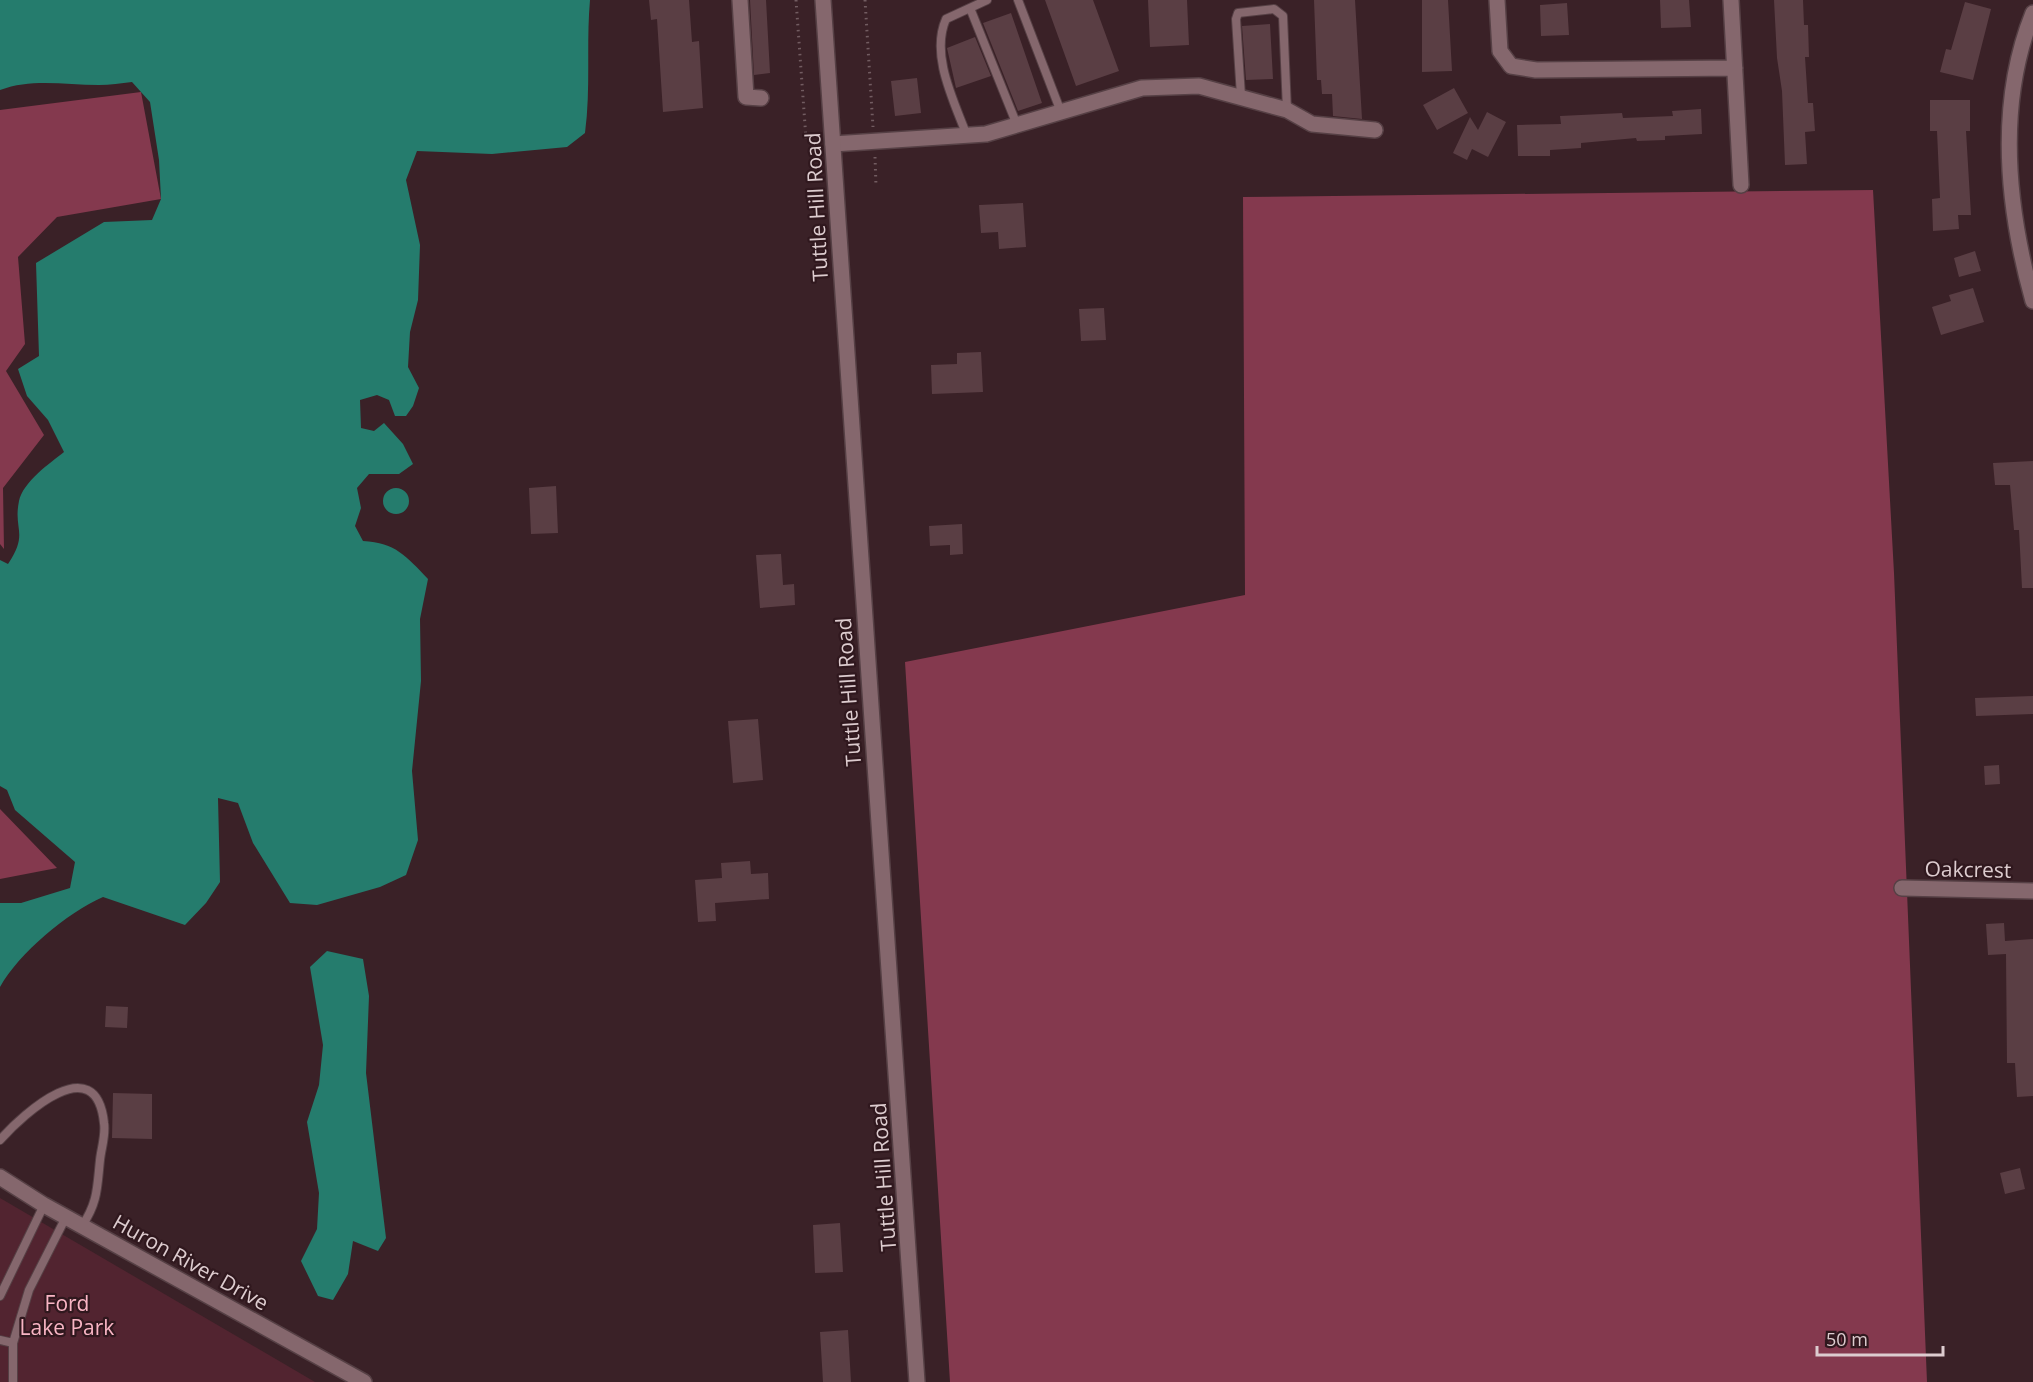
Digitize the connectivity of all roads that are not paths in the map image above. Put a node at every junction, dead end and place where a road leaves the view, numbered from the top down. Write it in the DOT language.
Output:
graph roads {
  1 [pos="740,0"];
  2 [pos="823,0"];
  3 [pos="987,0"];
  4 [pos="1018,0"];
  5 [pos="1497,0"];
  6 [pos="1731,0"];
  7 [pos="970,8"];
  8 [pos="2033,13"];
  9 [pos="1735,68"];
  10 [pos="1241,96"];
  11 [pos="761,98"];
  12 [pos="1287,110"];
  13 [pos="1061,112"];
  14 [pos="1018,126"];
  15 [pos="1375,130"];
  16 [pos="968,136"];
  17 [pos="833,144"];
  18 [pos="1741,185"];
  19 [pos="2033,301"];
  20 [pos="1902,888"];
  21 [pos="2033,891"];
  22 [pos="0,1140"];
  23 [pos="0,1177"];
  24 [pos="44,1205"];
  25 [pos="66,1217"];
  26 [pos="82,1226"];
  27 [pos="0,1296"];
  28 [pos="0,1340"];
  29 [pos="13,1343"];
  30 [pos="13,1382"];
  31 [pos="364,1382"];
  32 [pos="917,1382"];
  1 -- 11 [label="main road"];
  2 -- 17 [label="main road, Tuttle Hill Road"];
  3 -- 7 [label="lane"];
  4 -- 13 [label="lane"];
  5 -- 9 [label="main road"];
  6 -- 9 [label="main road"];
  7 -- 14 [label="lane"];
  7 -- 16 [label="lane"];
  8 -- 19 [label="main road"];
  9 -- 18 [label="main road"];
  10 -- 12 [label="main road"];
  10 -- 12 [label="lane"];
  10 -- 13 [label="main road"];
  12 -- 15 [label="main road"];
  13 -- 14 [label="main road"];
  14 -- 16 [label="main road"];
  16 -- 17 [label="main road"];
  17 -- 32 [label="main road, Tuttle Hill Road"];
  20 -- 21 [label="main road, Oakcrest"];
  22 -- 26 [label="lane"];
  23 -- 24 [label="main road, Huron River Drive"];
  24 -- 25 [label="main road, Huron River Drive"];
  24 -- 27 [label="lane"];
  25 -- 26 [label="main road, Huron River Drive"];
  25 -- 29 [label="lane"];
  26 -- 31 [label="main road, Huron River Drive"];
  28 -- 29 [label="lane"];
  29 -- 30 [label="lane"];
}
